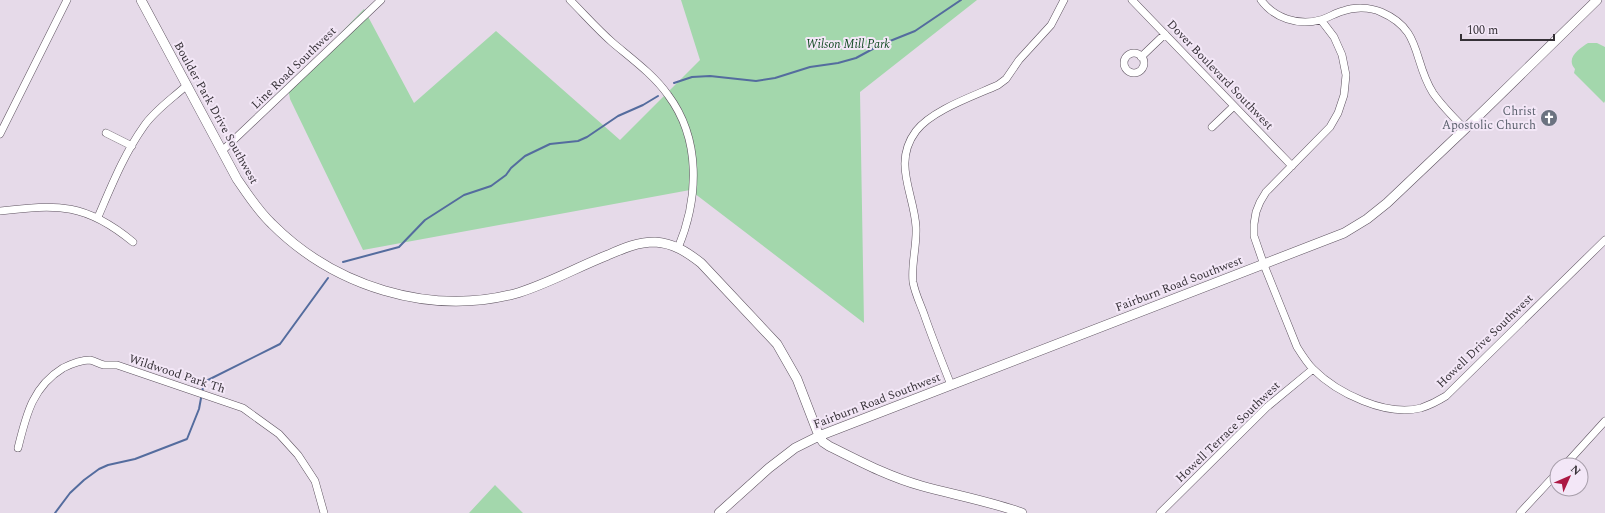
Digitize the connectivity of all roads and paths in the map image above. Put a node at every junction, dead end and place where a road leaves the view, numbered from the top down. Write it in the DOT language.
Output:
graph roads {
  1 [pos="67,0"];
  2 [pos="141,0"];
  3 [pos="380,0"];
  4 [pos="570,0"];
  5 [pos="1064,0"];
  6 [pos="1132,0"];
  7 [pos="1261,0"];
  8 [pos="1597,0"];
  9 [pos="1321,20"];
  10 [pos="1165,34"];
  11 [pos="1141,57"];
  12 [pos="187,85"];
  13 [pos="1234,106"];
  14 [pos="1212,127"];
  15 [pos="1465,129"];
  16 [pos="106,133"];
  17 [pos="0,134"];
  18 [pos="132,146"];
  19 [pos="222,151"];
  20 [pos="1292,166"];
  21 [pos="0,211"];
  22 [pos="98,218"];
  23 [pos="1605,240"];
  24 [pos="133,242"];
  25 [pos="678,248"];
  26 [pos="1264,265"];
  27 [pos="1313,369"];
  28 [pos="951,385"];
  29 [pos="1604,424"];
  30 [pos="819,436"];
  31 [pos="18,448"];
  32 [pos="1573,457"];
  33 [pos="1549,482"];
  34 [pos="324,513"];
  35 [pos="719,513"];
  36 [pos="1022,513"];
  37 [pos="1160,513"];
  38 [pos="1520,513"];
  1 -- 17 [label="street"];
  2 -- 12 [label="street, Boulder Park Drive Southwest"];
  3 -- 19 [label="street, Line Road Southwest"];
  4 -- 25 [label="street"];
  5 -- 28 [label="street"];
  6 -- 10 [label="street, Dover Boulevard Southwest"];
  7 -- 9 [label="street"];
  8 -- 15 [label="street, Fairburn Road Southwest"];
  9 -- 15 [label="street"];
  9 -- 20 [label="street, Howell Drive Southwest"];
  10 -- 11 [label="street"];
  10 -- 13 [label="street, Dover Boulevard Southwest"];
  12 -- 18 [label="street"];
  12 -- 19 [label="street, Boulder Park Drive Southwest"];
  13 -- 14 [label="street"];
  13 -- 20 [label="street, Dover Boulevard Southwest"];
  15 -- 26 [label="street, Fairburn Road Southwest"];
  16 -- 18 [label="street"];
  18 -- 22 [label="street"];
  19 -- 25 [label="street, Boulder Park Drive Southwest"];
  20 -- 26 [label="street, Howell Drive Southwest"];
  21 -- 22 [label="street"];
  22 -- 24 [label="street"];
  23 -- 27 [label="street, Howell Drive Southwest"];
  25 -- 30 [label="street, Boulder Park Drive Southwest"];
  26 -- 27 [label="street, Howell Drive Southwest"];
  26 -- 28 [label="street, Fairburn Road Southwest"];
  27 -- 37 [label="street, Howell Terrace Southwest"];
  28 -- 30 [label="street, Fairburn Road Southwest"];
  29 -- 32 [label="street"];
  30 -- 35 [label="street, Fairburn Road Southwest"];
  30 -- 36 [label="street, Boulder Park Drive Southwest"];
  31 -- 34 [label="street, Wildwood Park Th"];
  33 -- 38 [label="street"];
}
